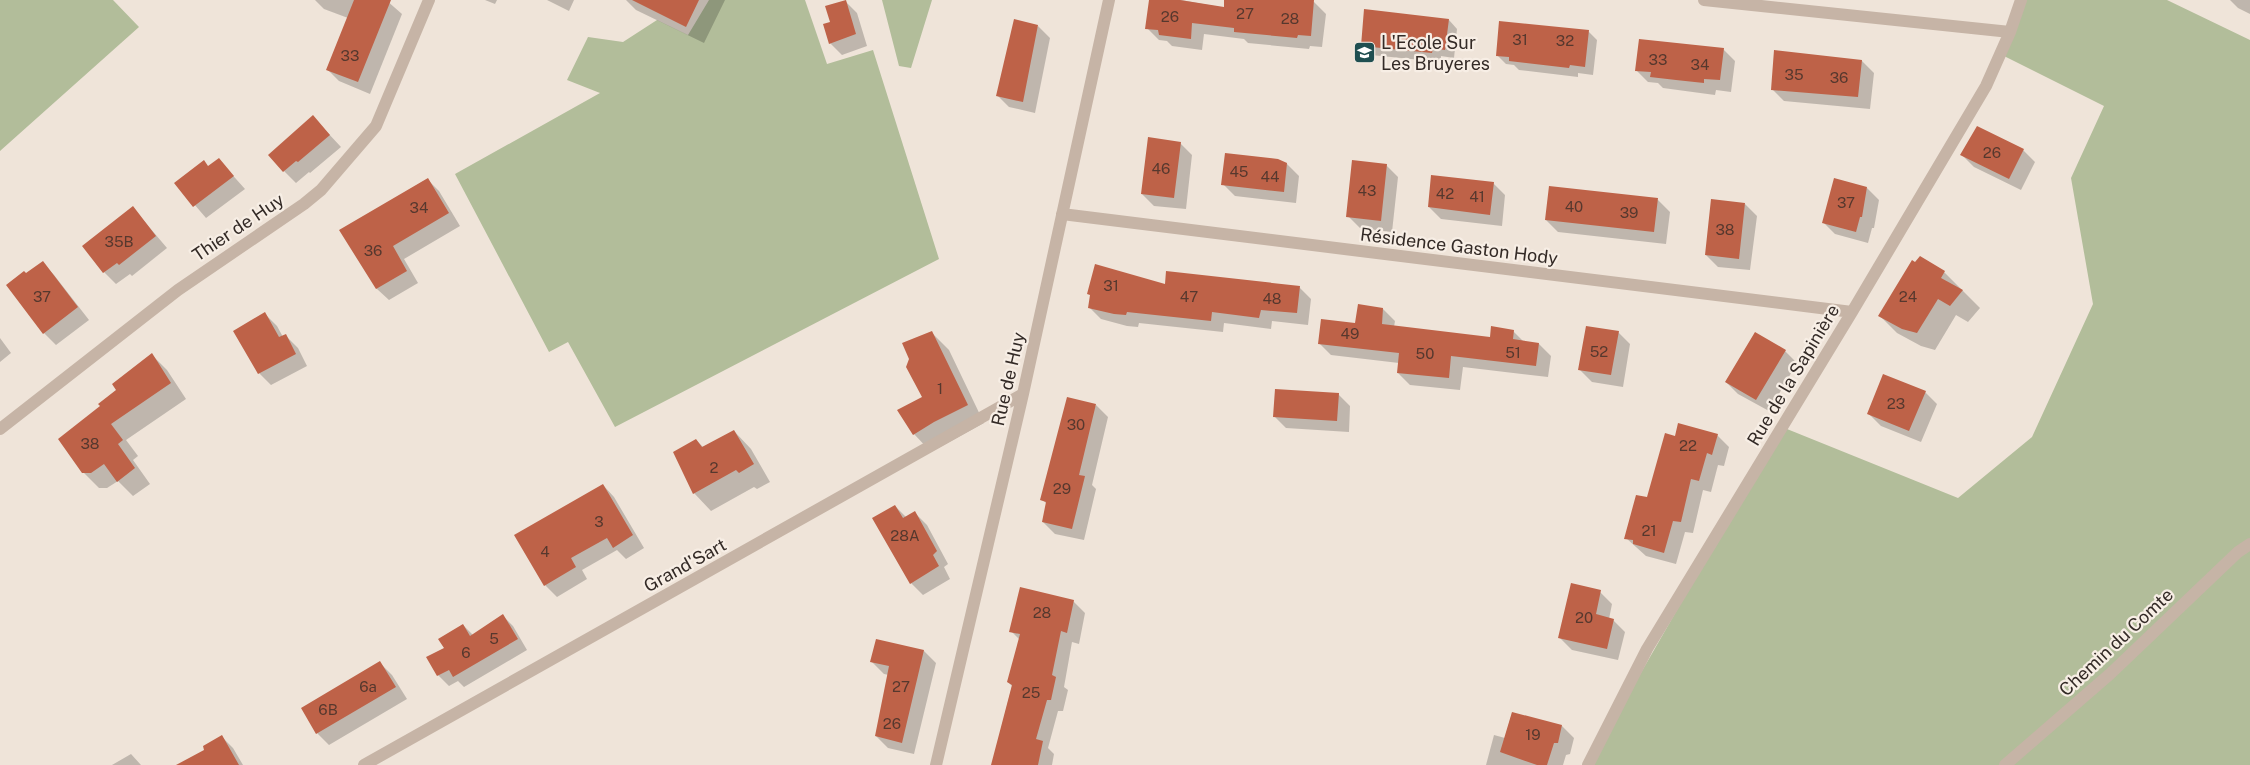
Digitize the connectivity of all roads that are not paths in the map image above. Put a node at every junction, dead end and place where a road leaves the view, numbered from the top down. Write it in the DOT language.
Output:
graph roads {
  1 [pos="429,0"];
  2 [pos="1109,0"];
  3 [pos="1704,0"];
  4 [pos="2021,0"];
  5 [pos="2010,32"];
  6 [pos="1062,214"];
  7 [pos="1852,312"];
  8 [pos="1023,394"];
  9 [pos="0,428"];
  10 [pos="2250,544"];
  11 [pos="364,765"];
  12 [pos="936,765"];
  13 [pos="1588,765"];
  14 [pos="2004,765"];
  1 -- 9 [label="street, Thier de Huy"];
  2 -- 6 [label="street, Rue de Huy"];
  3 -- 5 [label="street"];
  4 -- 5 [label="street, Rue de la Sapinière"];
  5 -- 7 [label="street, Rue de la Sapinière"];
  6 -- 7 [label="street, Résidence Gaston Hody"];
  6 -- 8 [label="street, Rue de Huy"];
  7 -- 13 [label="street, Rue de la Sapinière"];
  8 -- 11 [label="street, Grand'Sart"];
  8 -- 12 [label="street, Rue de Huy"];
  10 -- 14 [label="street, Chemin du Comte"];
}
